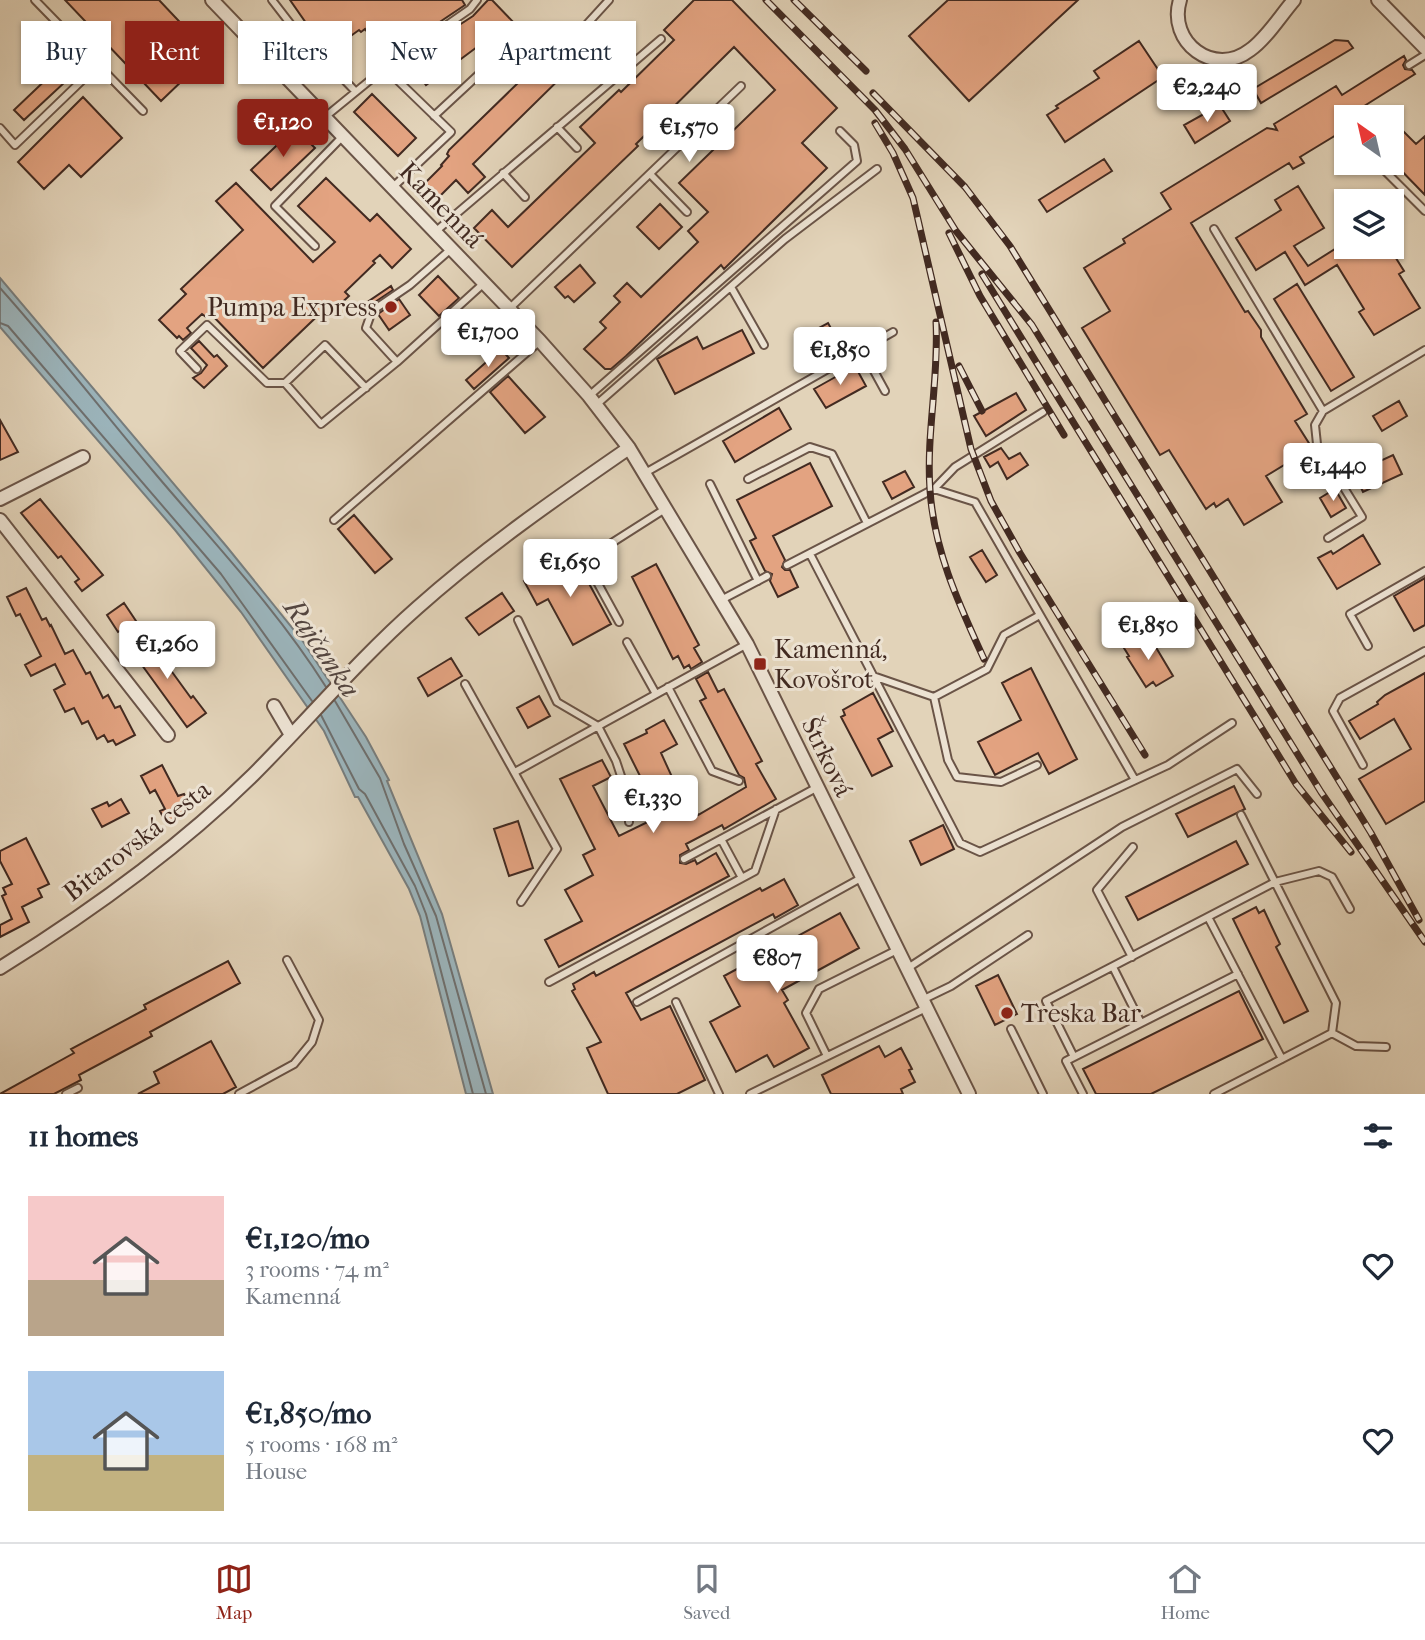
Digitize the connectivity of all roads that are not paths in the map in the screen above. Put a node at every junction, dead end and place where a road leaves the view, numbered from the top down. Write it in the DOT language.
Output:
graph roads {
  1 [pos="35,0"];
  2 [pos="212,0"];
  3 [pos="272,0"];
  4 [pos="477,0"];
  5 [pos="609,0"];
  6 [pos="1180,0"];
  7 [pos="1294,0"];
  8 [pos="1378,0"];
  9 [pos="55,21"];
  10 [pos="453,21"];
  11 [pos="590,21"];
  12 [pos="661,39"];
  13 [pos="1425,48"];
  14 [pos="1425,55"];
  15 [pos="1409,65"];
  16 [pos="111,78"];
  17 [pos="475,78"];
  18 [pos="366,83"];
  19 [pos="78,84"];
  20 [pos="402,84"];
  21 [pos="741,86"];
  22 [pos="355,91"];
  23 [pos="143,111"];
  24 [pos="435,116"];
  25 [pos="325,117"];
  26 [pos="557,127"];
  27 [pos="0,128"];
  28 [pos="840,131"];
  29 [pos="343,136"];
  30 [pos="577,149"];
  31 [pos="877,169"];
  32 [pos="503,173"];
  33 [pos="650,174"];
  34 [pos="1389,175"];
  35 [pos="392,188"];
  36 [pos="525,197"];
  37 [pos="1425,211"];
  38 [pos="687,212"];
  39 [pos="1214,229"];
  40 [pos="435,232"];
  41 [pos="315,246"];
  42 [pos="452,249"];
  43 [pos="484,283"];
  44 [pos="730,287"];
  45 [pos="509,309"];
  46 [pos="893,332"];
  47 [pos="540,341"];
  48 [pos="764,345"];
  49 [pos="862,349"];
  50 [pos="1425,350"];
  51 [pos="397,362"];
  52 [pos="197,369"];
  53 [pos="285,383"];
  54 [pos="366,388"];
  55 [pos="885,391"];
  56 [pos="592,401"];
  57 [pos="1322,411"];
  58 [pos="1043,412"];
  59 [pos="629,448"];
  60 [pos="83,457"];
  61 [pos="645,472"];
  62 [pos="748,479"];
  63 [pos="709,484"];
  64 [pos="934,489"];
  65 [pos="0,499"];
  66 [pos="667,508"];
  67 [pos="0,520"];
  68 [pos="334,520"];
  69 [pos="867,523"];
  70 [pos="1328,538"];
  71 [pos="810,554"];
  72 [pos="788,565"];
  73 [pos="1425,571"];
  74 [pos="767,576"];
  75 [pos="758,581"];
  76 [pos="721,600"];
  77 [pos="1040,615"];
  78 [pos="518,620"];
  79 [pos="619,622"];
  80 [pos="627,642"];
  81 [pos="747,644"];
  82 [pos="1368,646"];
  83 [pos="1425,651"];
  84 [pos="873,676"];
  85 [pos="465,684"];
  86 [pos="668,687"];
  87 [pos="656,694"];
  88 [pos="934,697"];
  89 [pos="274,706"];
  90 [pos="1232,723"];
  91 [pos="598,726"];
  92 [pos="295,730"];
  93 [pos="168,735"];
  94 [pos="1037,765"];
  95 [pos="1363,765"];
  96 [pos="515,772"];
  97 [pos="1135,780"];
  98 [pos="739,781"];
  99 [pos="816,788"];
  100 [pos="1257,794"];
  101 [pos="776,809"];
  102 [pos="1241,815"];
  103 [pos="629,822"];
  104 [pos="721,839"];
  105 [pos="1133,847"];
  106 [pos="684,859"];
  107 [pos="741,878"];
  108 [pos="861,878"];
  109 [pos="1275,882"];
  110 [pos="521,902"];
  111 [pos="1350,909"];
  112 [pos="1209,917"];
  113 [pos="1028,935"];
  114 [pos="897,950"];
  115 [pos="1132,957"];
  116 [pos="287,960"];
  117 [pos="1113,967"];
  118 [pos="0,968"];
  119 [pos="906,969"];
  120 [pos="1238,974"];
  121 [pos="549,982"];
  122 [pos="637,1002"];
  123 [pos="676,1002"];
  124 [pos="924,1004"];
  125 [pos="1141,1023"];
  126 [pos="1010,1030"];
  127 [pos="1332,1033"];
  128 [pos="1386,1047"];
  129 [pos="827,1056"];
  130 [pos="1074,1057"];
  131 [pos="1282,1059"];
  132 [pos="78,1088"];
  133 [pos="66,1094"];
  134 [pos="240,1094"];
  135 [pos="719,1094"];
  136 [pos="750,1094"];
  137 [pos="969,1094"];
  138 [pos="1043,1094"];
  139 [pos="1083,1094"];
  140 [pos="1214,1094"];
  1 -- 9 [label="lane"];
  2 -- 25 [label="street, Kamenná"];
  3 -- 22 [label="lane"];
  4 -- 10 [label="lane"];
  5 -- 11 [label="lane"];
  6 -- 7 [label="street"];
  8 -- 13 [label="street"];
  12 -- 26 [label="lane"];
  14 -- 15 [label="lane"];
  16 -- 23 [label="lane"];
  17 -- 24 [label="lane"];
  18 -- 22 [label="lane"];
  19 -- 27 [label="lane"];
  20 -- 24 [label="lane"];
  21 -- 33 [label="lane"];
  22 -- 25 [label="lane"];
  24 -- 35 [label="lane"];
  25 -- 29 [label="street, Kamenná"];
  26 -- 30 [label="lane"];
  26 -- 32 [label="lane"];
  28 -- 56 [label="lane"];
  29 -- 35 [label="street, Kamenná"];
  29 -- 41 [label="lane"];
  31 -- 44 [label="lane"];
  32 -- 36 [label="lane"];
  32 -- 40 [label="lane"];
  33 -- 38 [label="lane"];
  33 -- 45 [label="lane"];
  34 -- 37 [label="lane"];
  35 -- 40 [label="street, Kamenná"];
  39 -- 57 [label="lane"];
  40 -- 42 [label="street, Kamenná"];
  42 -- 43 [label="street, Kamenná"];
  42 -- 51 [label="lane"];
  43 -- 45 [label="street, Kamenná"];
  43 -- 51 [label="lane"];
  44 -- 48 [label="lane"];
  44 -- 56 [label="lane"];
  45 -- 47 [label="street, Kamenná"];
  46 -- 49 [label="lane"];
  47 -- 56 [label="street, Kamenná"];
  47 -- 68 [label="lane"];
  49 -- 55 [label="lane"];
  49 -- 61 [label="lane"];
  50 -- 57 [label="lane"];
  51 -- 54 [label="lane"];
  52 -- 53 [label="lane"];
  53 -- 54 [label="lane"];
  53 -- 54 [label="lane"];
  56 -- 59 [label="street, Kamenná"];
  57 -- 70 [label="lane"];
  58 -- 64 [label="lane"];
  59 -- 61 [label="street, Štrková"];
  59 -- 92 [label="street, Bitarovská cesta"];
  60 -- 65 [label="street"];
  61 -- 66 [label="street, Štrková"];
  62 -- 69 [label="lane"];
  63 -- 75 [label="lane"];
  64 -- 69 [label="lane"];
  64 -- 77 [label="lane"];
  66 -- 76 [label="street, Štrková"];
  66 -- 79 [label="lane"];
  67 -- 93 [label="street"];
  69 -- 71 [label="lane"];
  71 -- 72 [label="lane"];
  71 -- 84 [label="lane"];
  73 -- 82 [label="lane"];
  74 -- 75 [label="lane"];
  75 -- 76 [label="lane"];
  76 -- 81 [label="street, Štrková"];
  77 -- 88 [label="lane"];
  77 -- 97 [label="lane"];
  78 -- 91 [label="lane"];
  80 -- 87 [label="lane"];
  81 -- 86 [label="lane"];
  81 -- 99 [label="street, Štrková"];
  83 -- 95 [label="lane"];
  84 -- 88 [label="lane"];
  84 -- 97 [label="lane"];
  85 -- 96 [label="lane"];
  86 -- 87 [label="lane"];
  86 -- 98 [label="lane"];
  87 -- 91 [label="lane"];
  88 -- 94 [label="lane"];
  89 -- 92 [label="street"];
  90 -- 97 [label="lane"];
  91 -- 96 [label="lane"];
  91 -- 103 [label="lane"];
  92 -- 118 [label="street, Bitarovská cesta"];
  96 -- 110 [label="lane"];
  99 -- 101 [label="lane"];
  99 -- 108 [label="street, Štrková"];
  100 -- 119 [label="lane"];
  101 -- 104 [label="lane"];
  101 -- 107 [label="lane"];
  102 -- 109 [label="lane"];
  104 -- 106 [label="lane"];
  104 -- 107 [label="lane"];
  105 -- 115 [label="lane"];
  107 -- 121 [label="lane"];
  108 -- 114 [label="street, Štrková"];
  108 -- 122 [label="lane"];
  109 -- 111 [label="lane"];
  109 -- 112 [label="lane"];
  109 -- 127 [label="lane"];
  112 -- 115 [label="lane"];
  112 -- 120 [label="lane"];
  113 -- 124 [label="lane"];
  114 -- 119 [label="street, Štrková"];
  114 -- 129 [label="lane"];
  115 -- 117 [label="lane"];
  116 -- 134 [label="lane"];
  117 -- 125 [label="lane"];
  117 -- 130 [label="lane"];
  119 -- 124 [label="street, Štrková"];
  120 -- 125 [label="lane"];
  120 -- 131 [label="lane"];
  123 -- 135 [label="lane"];
  124 -- 129 [label="lane"];
  124 -- 137 [label="street, Štrková"];
  125 -- 130 [label="lane"];
  126 -- 138 [label="lane"];
  127 -- 128 [label="lane"];
  127 -- 131 [label="lane"];
  129 -- 136 [label="lane"];
  130 -- 139 [label="lane"];
  131 -- 140 [label="lane"];
  132 -- 133 [label="lane"];
}
